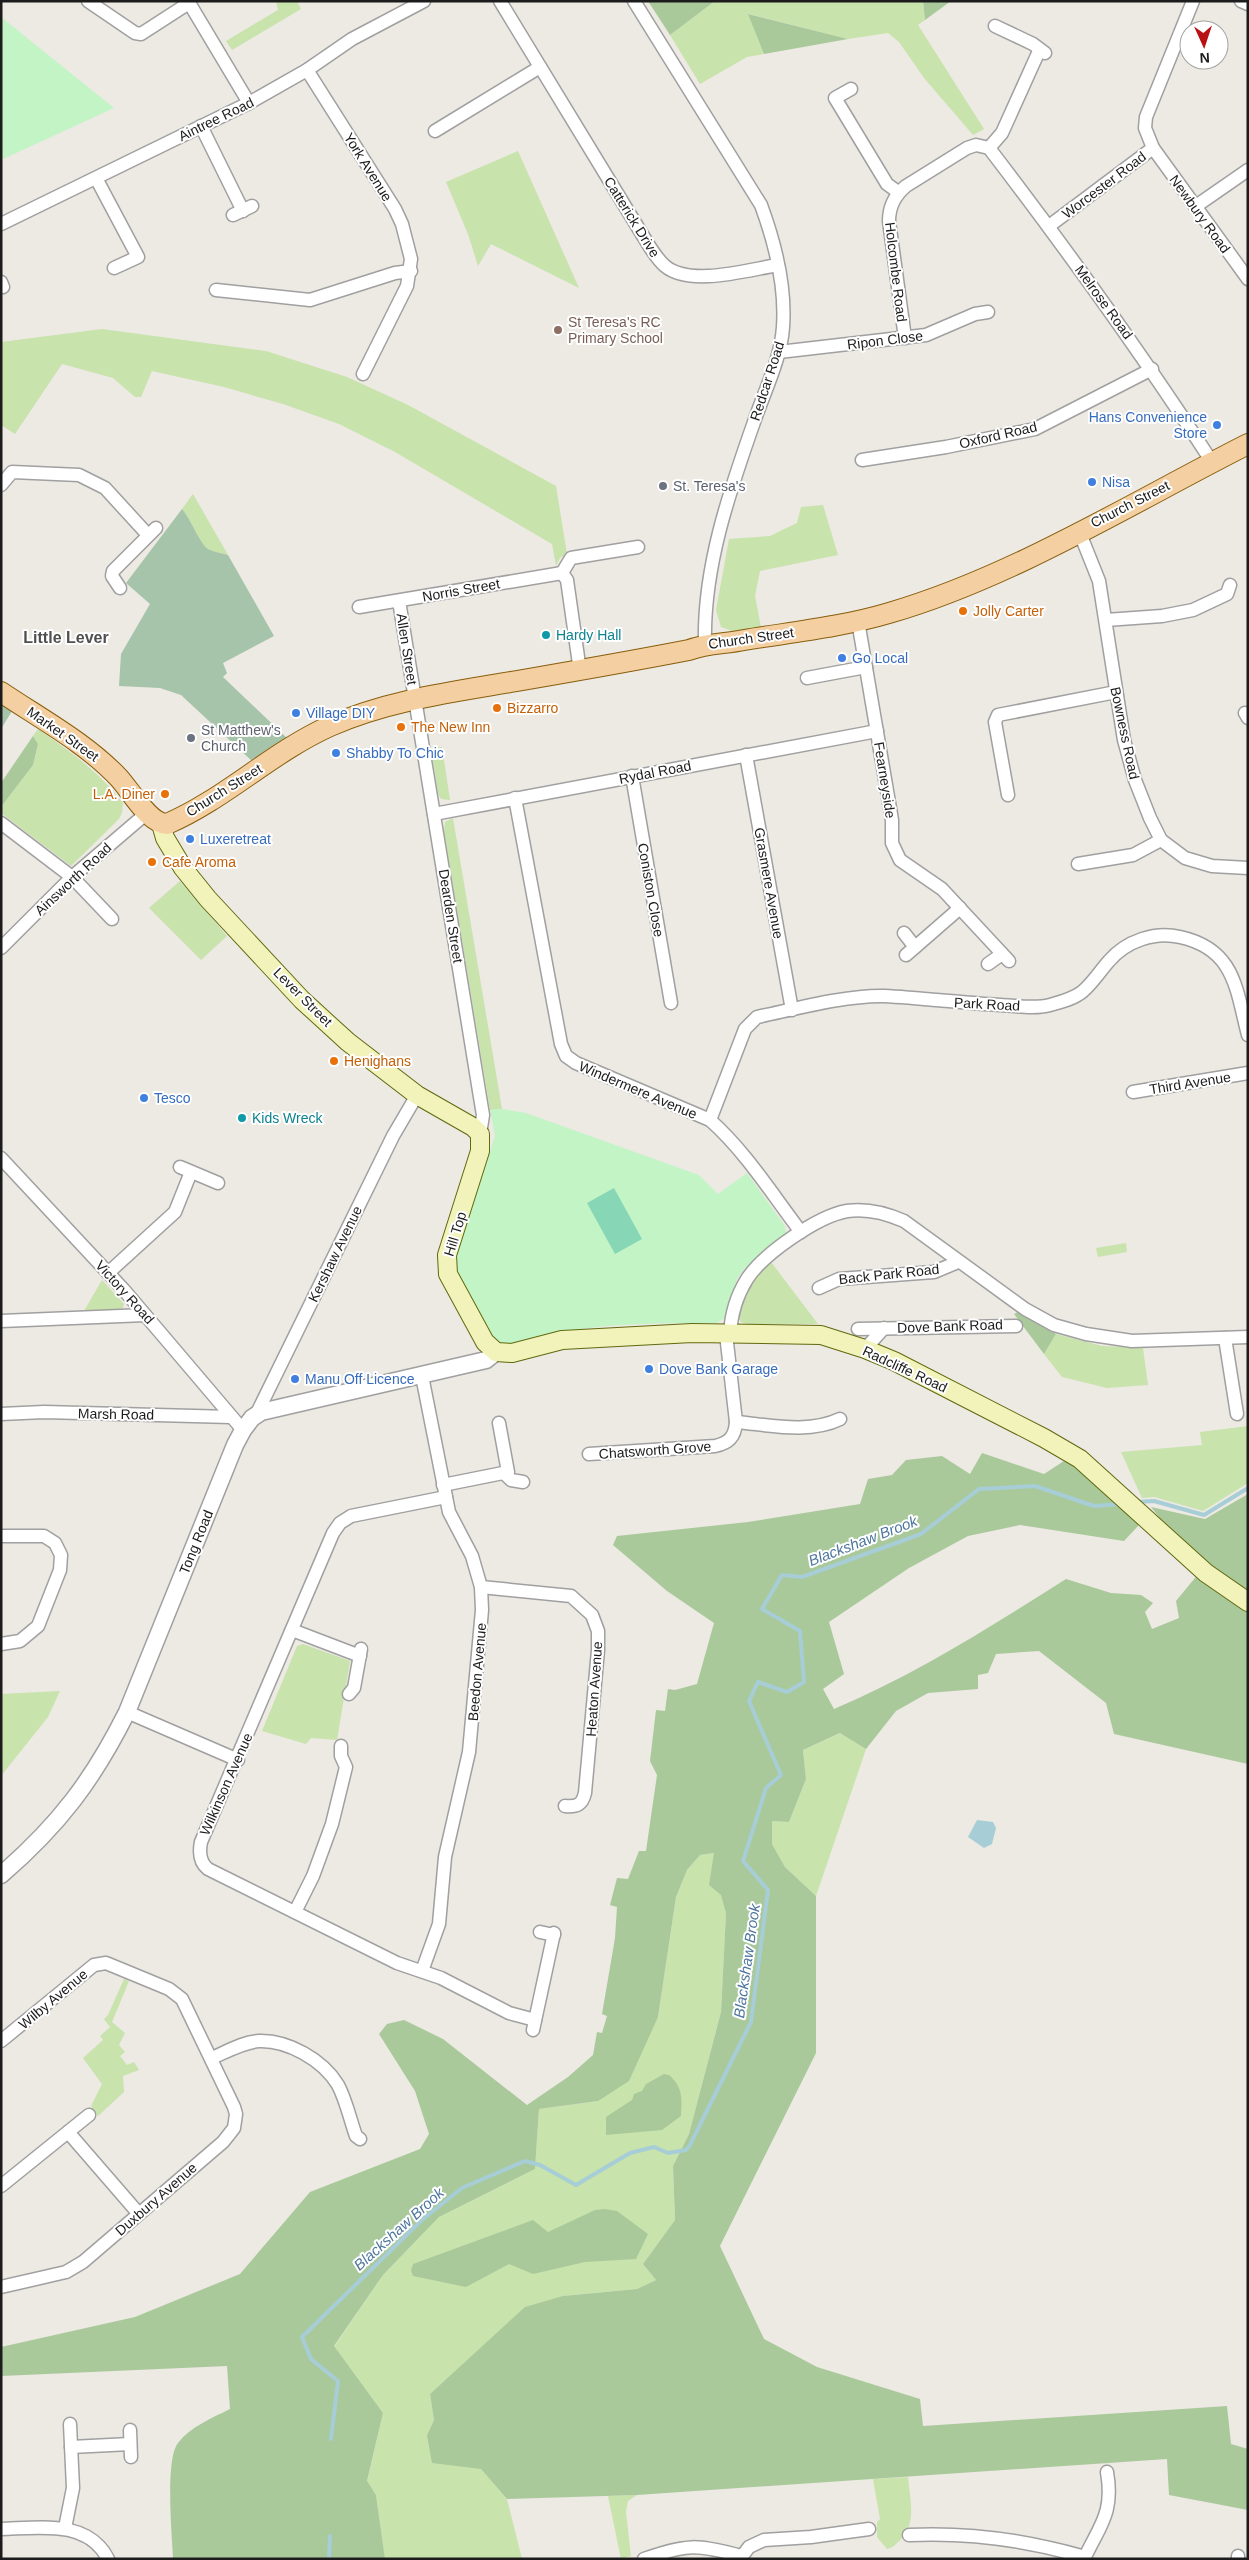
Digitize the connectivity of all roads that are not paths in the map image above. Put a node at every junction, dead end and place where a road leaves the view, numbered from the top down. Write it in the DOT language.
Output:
graph roads {
  1 [pos="88,1"];
  2 [pos="424,1"];
  3 [pos="500,1"];
  4 [pos="634,1"];
  5 [pos="1193,1"];
  6 [pos="1241,1"];
  7 [pos="189,2"];
  8 [pos="1248,4"];
  9 [pos="995,26"];
  10 [pos="540,68"];
  11 [pos="307,70"];
  12 [pos="851,89"];
  13 [pos="249,103"];
  14 [pos="201,126"];
  15 [pos="435,131"];
  16 [pos="989,148"];
  17 [pos="1153,148"];
  18 [pos="1248,170"];
  19 [pos="96,178"];
  20 [pos="898,192"];
  21 [pos="1196,206"];
  22 [pos="243,211"];
  23 [pos="1,224"];
  24 [pos="1049,226"];
  25 [pos="778,265"];
  26 [pos="114,268"];
  27 [pos="411,271"];
  28 [pos="1248,279"];
  29 [pos="216,290"];
  30 [pos="988,312"];
  31 [pos="905,338"];
  32 [pos="779,352"];
  33 [pos="1152,369"];
  34 [pos="363,374"];
  35 [pos="1248,444"];
  36 [pos="862,460"];
  37 [pos="1212,462"];
  38 [pos="1,485"];
  39 [pos="1079,531"];
  40 [pos="638,547"];
  41 [pos="562,573"];
  42 [pos="1230,585"];
  43 [pos="120,588"];
  44 [pos="399,601"];
  45 [pos="360,607"];
  46 [pos="1106,620"];
  47 [pos="858,621"];
  48 [pos="705,644"];
  49 [pos="866,667"];
  50 [pos="580,671"];
  51 [pos="807,678"];
  52 [pos="1,692"];
  53 [pos="1116,692"];
  54 [pos="414,698"];
  55 [pos="877,730"];
  56 [pos="746,755"];
  57 [pos="632,776"];
  58 [pos="1008,795"];
  59 [pos="515,798"];
  60 [pos="434,814"];
  61 [pos="154,818"];
  62 [pos="1,823"];
  63 [pos="1161,840"];
  64 [pos="1078,864"];
  65 [pos="1248,868"];
  66 [pos="72,877"];
  67 [pos="960,908"];
  68 [pos="112,919"];
  69 [pos="904,933"];
  70 [pos="1,948"];
  71 [pos="988,964"];
  72 [pos="671,1003"];
  73 [pos="792,1010"];
  74 [pos="1248,1035"];
  75 [pos="1248,1073"];
  76 [pos="1132,1092"];
  77 [pos="417,1095"];
  78 [pos="710,1120"];
  79 [pos="480,1134"];
  80 [pos="1,1158"];
  81 [pos="218,1183"];
  82 [pos="801,1232"];
  83 [pos="958,1262"];
  84 [pos="108,1273"];
  85 [pos="819,1288"];
  86 [pos="145,1315"];
  87 [pos="1,1321"];
  88 [pos="1016,1326"];
  89 [pos="884,1328"];
  90 [pos="858,1329"];
  91 [pos="728,1334"];
  92 [pos="1248,1337"];
  93 [pos="1225,1338"];
  94 [pos="865,1349"];
  95 [pos="496,1352"];
  96 [pos="422,1376"];
  97 [pos="1,1414"];
  98 [pos="1237,1414"];
  99 [pos="256,1415"];
  100 [pos="231,1417"];
  101 [pos="840,1419"];
  102 [pos="736,1422"];
  103 [pos="499,1424"];
  104 [pos="242,1430"];
  105 [pos="589,1454"];
  106 [pos="505,1474"];
  107 [pos="523,1482"];
  108 [pos="444,1491"];
  109 [pos="1,1536"];
  110 [pos="481,1587"];
  111 [pos="1248,1602"];
  112 [pos="292,1630"];
  113 [pos="1,1644"];
  114 [pos="349,1694"];
  115 [pos="127,1712"];
  116 [pos="341,1746"];
  117 [pos="238,1760"];
  118 [pos="565,1806"];
  119 [pos="1,1875"];
  120 [pos="295,1912"];
  121 [pos="540,1932"];
  122 [pos="422,1971"];
  123 [pos="1,2042"];
  124 [pos="212,2058"];
  125 [pos="89,2115"];
  126 [pos="68,2132"];
  127 [pos="360,2139"];
  128 [pos="1,2186"];
  129 [pos="139,2214"];
  130 [pos="1,2287"];
  131 [pos="70,2424"];
  132 [pos="130,2430"];
  133 [pos="71,2447"];
  134 [pos="1112,2479"];
  135 [pos="65,2528"];
  136 [pos="1,2529"];
  137 [pos="917,2530"];
  138 [pos="862,2534"];
  139 [pos="741,2557"];
  140 [pos="1084,2558"];
  141 [pos="108,2559"];
  142 [pos="644,2559"];
  1 -- 7 [label="street"];
  2 -- 11 [label="street, Aintree Road"];
  3 -- 10 [label="street, Catterick Drive"];
  4 -- 25 [label="street, Redcar Road"];
  5 -- 17 [label="street, Worcester Road"];
  6 -- 8 [label="street"];
  7 -- 13 [label="street"];
  9 -- 16 [label="street"];
  10 -- 15 [label="street"];
  10 -- 25 [label="street, Catterick Drive"];
  11 -- 13 [label="street, Aintree Road"];
  11 -- 27 [label="street, York Avenue"];
  12 -- 20 [label="street"];
  13 -- 14 [label="street, Aintree Road"];
  14 -- 19 [label="street, Aintree Road"];
  14 -- 22 [label="street"];
  16 -- 20 [label="street"];
  16 -- 24 [label="street, Melrose Road"];
  17 -- 21 [label="street, Newbury Road"];
  17 -- 24 [label="street, Worcester Road"];
  18 -- 21 [label="street"];
  19 -- 23 [label="street, Aintree Road"];
  19 -- 26 [label="street"];
  20 -- 31 [label="street, Holcombe Road"];
  21 -- 28 [label="street, Newbury Road"];
  24 -- 33 [label="street, Melrose Road"];
  25 -- 32 [label="street, Redcar Road"];
  27 -- 29 [label="street"];
  27 -- 34 [label="street, York Avenue"];
  30 -- 31 [label="street, Ripon Close"];
  31 -- 32 [label="street, Ripon Close"];
  32 -- 48 [label="street, Redcar Road"];
  33 -- 36 [label="street, Oxford Road"];
  33 -- 37 [label="street, Melrose Road"];
  35 -- 37 [label="main road, Church Street"];
  37 -- 39 [label="main road, Church Street"];
  38 -- 43 [label="street"];
  39 -- 46 [label="street, Bowness Road"];
  39 -- 47 [label="main road, Church Street"];
  40 -- 41 [label="street"];
  41 -- 44 [label="street, Norris Street"];
  41 -- 50 [label="street"];
  42 -- 46 [label="street"];
  44 -- 45 [label="street, Norris Street"];
  44 -- 54 [label="street, Allen Street"];
  46 -- 53 [label="street, Bowness Road"];
  47 -- 48 [label="main road, Church Street"];
  47 -- 49 [label="street, Fearneyside"];
  48 -- 50 [label="main road, Church Street"];
  49 -- 51 [label="street"];
  49 -- 55 [label="street, Fearneyside"];
  50 -- 54 [label="main road, Church Street"];
  52 -- 61 [label="main road, Market Street"];
  53 -- 58 [label="street"];
  53 -- 63 [label="street, Bowness Road"];
  54 -- 60 [label="street, Dearden Street"];
  54 -- 61 [label="main road, Church Street"];
  55 -- 56 [label="street, Rydal Road"];
  55 -- 67 [label="street, Fearneyside"];
  56 -- 57 [label="street, Rydal Road"];
  56 -- 73 [label="street, Grasmere Avenue"];
  57 -- 59 [label="street, Rydal Road"];
  57 -- 72 [label="street, Coniston Close"];
  59 -- 60 [label="street, Rydal Road"];
  59 -- 78 [label="street, Windermere Avenue"];
  60 -- 79 [label="street, Dearden Street"];
  61 -- 66 [label="street, Ainsworth Road"];
  61 -- 77 [label="main road, Lever Street"];
  62 -- 66 [label="street"];
  63 -- 64 [label="street"];
  63 -- 65 [label="street, Bowness Road"];
  66 -- 68 [label="street"];
  66 -- 70 [label="street, Ainsworth Road"];
  67 -- 69 [label="street"];
  67 -- 71 [label="street, Fearneyside"];
  73 -- 74 [label="street, Park Road"];
  73 -- 78 [label="street, Park Road"];
  75 -- 76 [label="street, Third Avenue"];
  77 -- 79 [label="main road, Lever Street"];
  77 -- 99 [label="street, Kershaw Avenue"];
  78 -- 82 [label="street, Windermere Avenue"];
  79 -- 95 [label="main road, Hill Top"];
  80 -- 84 [label="street, Victory Road"];
  81 -- 84 [label="street"];
  82 -- 83 [label="street"];
  82 -- 91 [label="street"];
  83 -- 85 [label="street, Back Park Road"];
  83 -- 93 [label="street"];
  84 -- 86 [label="street, Victory Road"];
  86 -- 87 [label="street"];
  86 -- 100 [label="street, Victory Road"];
  88 -- 89 [label="street, Dove Bank Road"];
  89 -- 90 [label="street, Dove Bank Road"];
  89 -- 94 [label="street, Dove Bank Road"];
  91 -- 94 [label="main road, Radcliffe Road"];
  91 -- 95 [label="main road, Radcliffe Road"];
  91 -- 102 [label="street"];
  92 -- 93 [label="street"];
  93 -- 98 [label="street"];
  94 -- 111 [label="main road, Radcliffe Road"];
  95 -- 96 [label="street"];
  96 -- 99 [label="street"];
  96 -- 108 [label="street, Beedon Avenue"];
  97 -- 100 [label="street, Marsh Road"];
  99 -- 104 [label="street, Tong Road"];
  100 -- 104 [label="street, Victory Road"];
  101 -- 102 [label="street"];
  102 -- 105 [label="street, Chatsworth Grove"];
  103 -- 106 [label="street"];
  104 -- 115 [label="street, Tong Road"];
  106 -- 107 [label="street"];
  106 -- 108 [label="street, Wilkinson Avenue"];
  108 -- 110 [label="street, Beedon Avenue"];
  108 -- 112 [label="street, Wilkinson Avenue"];
  109 -- 113 [label="street"];
  110 -- 118 [label="street, Heaton Avenue"];
  110 -- 122 [label="street, Beedon Avenue"];
  112 -- 114 [label="street"];
  112 -- 117 [label="street, Wilkinson Avenue"];
  115 -- 117 [label="street"];
  115 -- 119 [label="street, Tong Road"];
  116 -- 120 [label="street"];
  117 -- 120 [label="street, Wilkinson Avenue"];
  120 -- 122 [label="street, Wilkinson Avenue"];
  121 -- 122 [label="street, Wilkinson Avenue"];
  123 -- 124 [label="street, Wilby Avenue"];
  124 -- 127 [label="street"];
  124 -- 129 [label="street, Duxbury Avenue"];
  125 -- 126 [label="street"];
  126 -- 128 [label="street"];
  126 -- 129 [label="street"];
  129 -- 130 [label="street, Duxbury Avenue"];
  131 -- 133 [label="street"];
  132 -- 133 [label="street"];
  133 -- 135 [label="street"];
  134 -- 140 [label="street"];
  135 -- 136 [label="street"];
  135 -- 141 [label="street"];
  137 -- 140 [label="street"];
  138 -- 139 [label="street"];
  139 -- 142 [label="street"];
}
